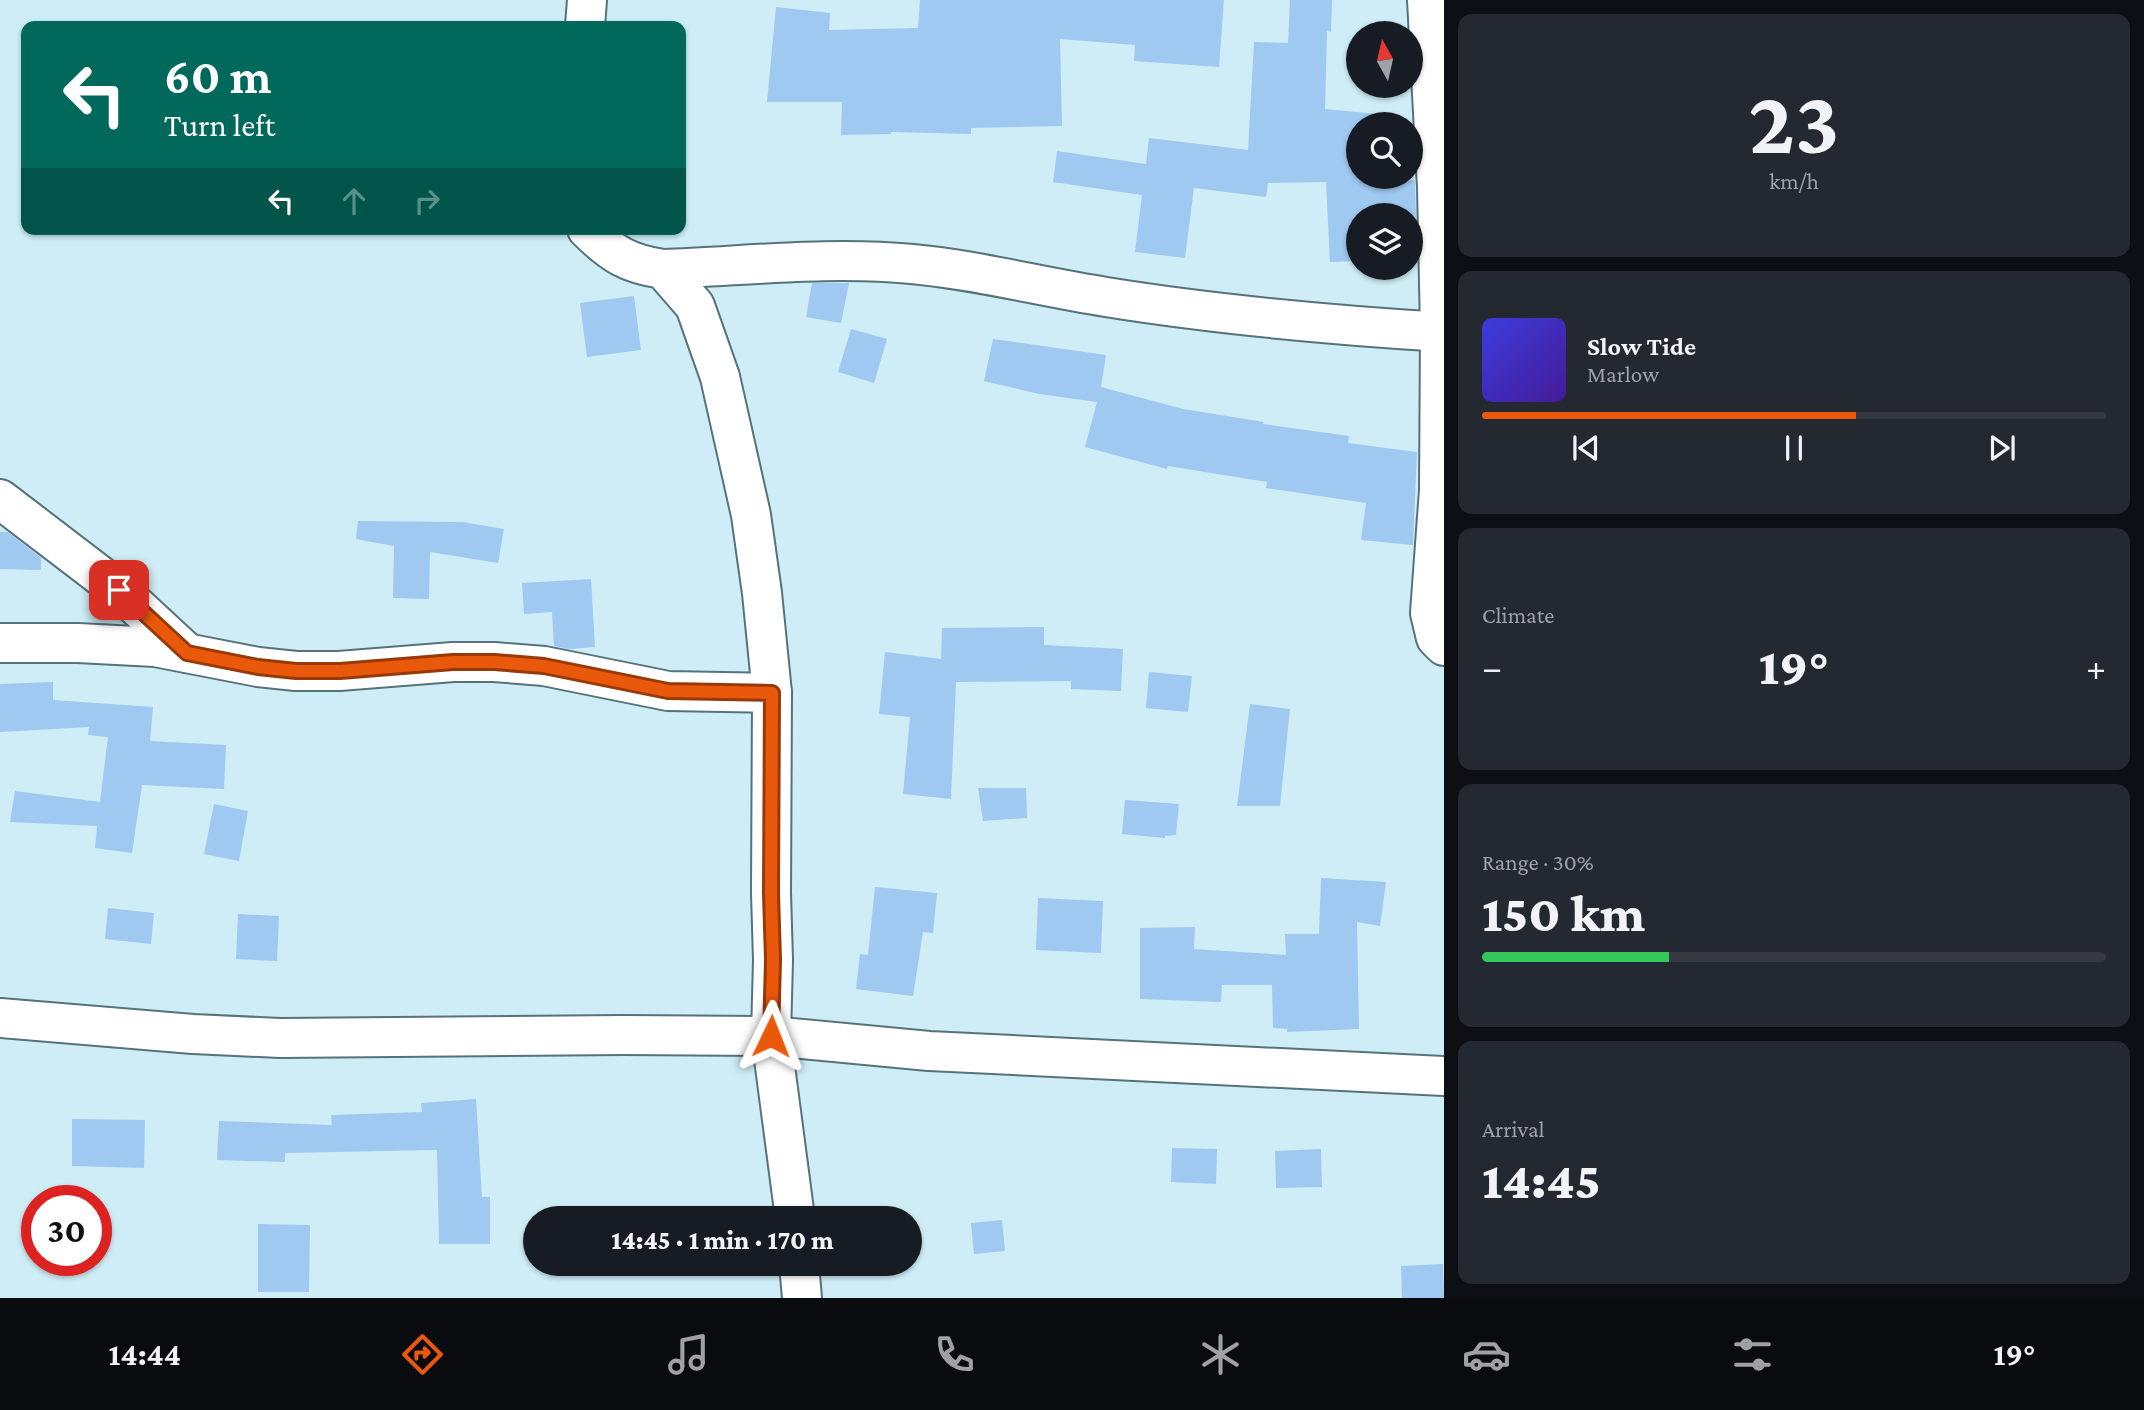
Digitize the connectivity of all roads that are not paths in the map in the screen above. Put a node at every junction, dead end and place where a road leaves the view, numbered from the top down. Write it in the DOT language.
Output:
graph roads {
  1 [pos="587,0"];
  2 [pos="1427,0"];
  3 [pos="585,21"];
  4 [pos="593,235"];
  5 [pos="663,269"];
  6 [pos="1442,332"];
  7 [pos="0,499"];
  8 [pos="0,643"];
  9 [pos="1444,646"];
  10 [pos="187,653"];
  11 [pos="772,693"];
  12 [pos="0,1018"];
  13 [pos="771,1036"];
  14 [pos="1444,1076"];
  15 [pos="793,1206"];
  16 [pos="800,1276"];
  17 [pos="802,1298"];
  1 -- 3 [label="street"];
  2 -- 6 [label="street"];
  4 -- 5 [label="street"];
  5 -- 6 [label="street"];
  5 -- 11 [label="street"];
  6 -- 9 [label="street"];
  7 -- 10 [label="street"];
  8 -- 10 [label="street"];
  10 -- 11 [label="street"];
  11 -- 13 [label="street"];
  12 -- 13 [label="street"];
  13 -- 14 [label="street"];
  13 -- 15 [label="street"];
  16 -- 17 [label="street"];
}
